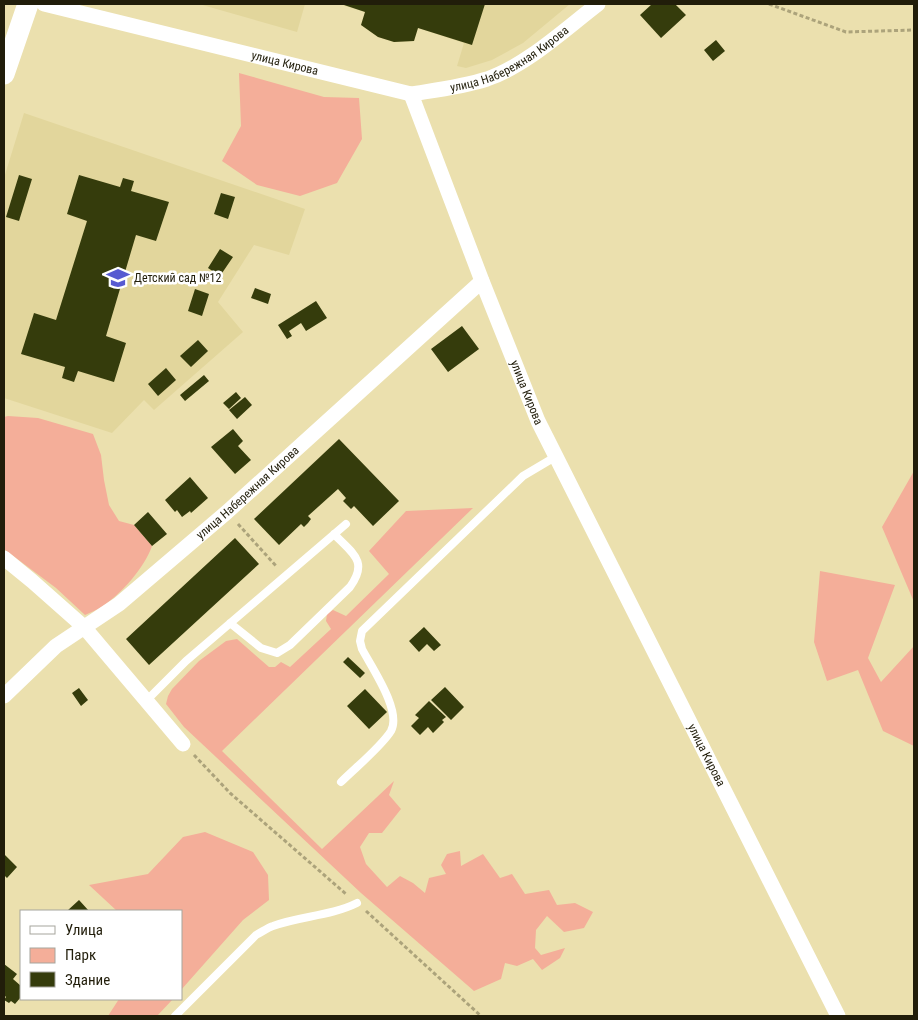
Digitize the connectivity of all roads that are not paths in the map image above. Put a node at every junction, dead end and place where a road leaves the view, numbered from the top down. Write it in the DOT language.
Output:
graph roads {
  1 [pos="28,4"];
  2 [pos="44,4"];
  3 [pos="598,4"];
  4 [pos="4,74"];
  5 [pos="411,94"];
  6 [pos="482,281"];
  7 [pos="555,457"];
  8 [pos="346,524"];
  9 [pos="334,534"];
  10 [pos="4,558"];
  11 [pos="230,624"];
  12 [pos="84,627"];
  13 [pos="4,696"];
  14 [pos="147,700"];
  15 [pos="183,744"];
  16 [pos="341,782"];
  17 [pos="357,904"];
  18 [pos="175,1016"];
  19 [pos="838,1016"];
  1 -- 4 [label="main road"];
  2 -- 5 [label="street, улица Кирова"];
  3 -- 5 [label="street, улица Набережная Кирова"];
  5 -- 6 [label="street, улица Кирова"];
  6 -- 7 [label="street, улица Кирова"];
  6 -- 12 [label="street, улица Набережная Кирова"];
  7 -- 16 [label="lane"];
  7 -- 19 [label="street, улица Кирова"];
  8 -- 9 [label="lane"];
  9 -- 11 [label="lane"];
  9 -- 11 [label="lane"];
  10 -- 12 [label="street"];
  11 -- 14 [label="lane"];
  12 -- 13 [label="street, улица Набережная Кирова"];
  12 -- 14 [label="street"];
  14 -- 15 [label="street"];
  17 -- 18 [label="lane"];
}
